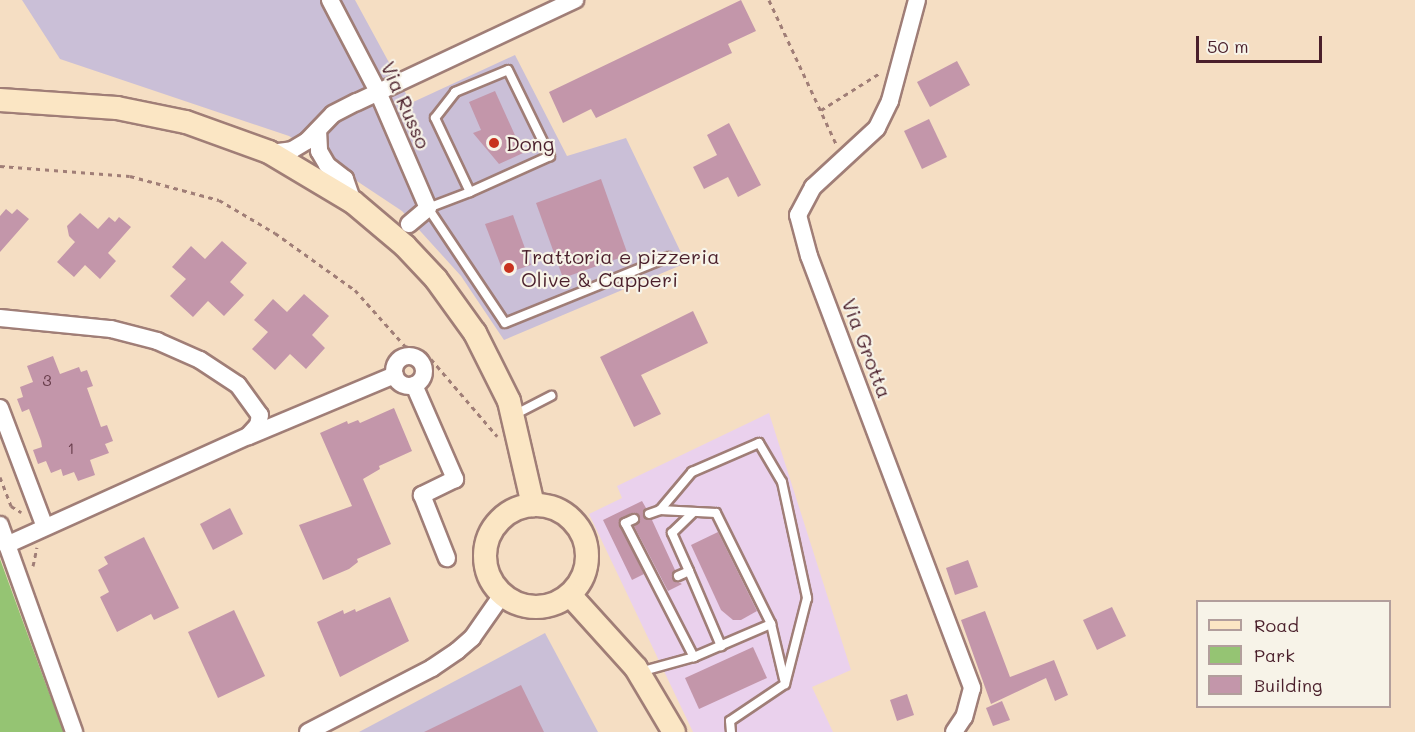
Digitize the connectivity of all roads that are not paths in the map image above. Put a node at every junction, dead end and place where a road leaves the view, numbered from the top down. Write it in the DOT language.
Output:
graph roads {
  1 [pos="330,0"];
  2 [pos="575,0"];
  3 [pos="917,0"];
  4 [pos="378,92"];
  5 [pos="0,100"];
  6 [pos="318,130"];
  7 [pos="271,153"];
  8 [pos="470,192"];
  9 [pos="353,202"];
  10 [pos="428,208"];
  11 [pos="409,224"];
  12 [pos="668,257"];
  13 [pos="0,318"];
  14 [pos="395,375"];
  15 [pos="414,385"];
  16 [pos="551,396"];
  17 [pos="0,408"];
  18 [pos="516,424"];
  19 [pos="248,436"];
  20 [pos="533,505"];
  21 [pos="660,510"];
  22 [pos="694,512"];
  23 [pos="649,514"];
  24 [pos="634,519"];
  25 [pos="0,525"];
  26 [pos="39,530"];
  27 [pos="7,545"];
  28 [pos="447,558"];
  29 [pos="689,571"];
  30 [pos="678,576"];
  31 [pos="502,595"];
  32 [pos="570,595"];
  33 [pos="771,624"];
  34 [pos="721,646"];
  35 [pos="694,657"];
  36 [pos="639,672"];
  37 [pos="785,682"];
  38 [pos="74,732"];
  39 [pos="308,732"];
  40 [pos="674,732"];
  41 [pos="731,732"];
  42 [pos="954,732"];
  1 -- 4 [label="street, Via Russo"];
  2 -- 4 [label="street"];
  3 -- 42 [label="street, Via Grotta"];
  4 -- 6 [label="street"];
  4 -- 10 [label="street, Via Russo"];
  5 -- 7 [label="main road"];
  6 -- 7 [label="street"];
  6 -- 9 [label="street"];
  7 -- 9 [label="main road"];
  8 -- 8 [label="lane"];
  8 -- 10 [label="lane"];
  9 -- 18 [label="main road"];
  10 -- 11 [label="street"];
  10 -- 12 [label="lane"];
  13 -- 19 [label="street"];
  14 -- 15 [label="street"];
  14 -- 15 [label="street"];
  14 -- 19 [label="street"];
  15 -- 28 [label="street"];
  16 -- 18 [label="lane"];
  17 -- 26 [label="street"];
  18 -- 20 [label="main road"];
  19 -- 26 [label="street"];
  20 -- 31 [label="main road"];
  20 -- 32 [label="main road"];
  21 -- 22 [label="lane"];
  21 -- 23 [label="lane"];
  21 -- 37 [label="lane"];
  22 -- 29 [label="lane"];
  22 -- 33 [label="lane"];
  24 -- 35 [label="lane"];
  25 -- 27 [label="street"];
  26 -- 27 [label="street"];
  27 -- 38 [label="street"];
  29 -- 30 [label="lane"];
  29 -- 34 [label="lane"];
  31 -- 32 [label="main road"];
  31 -- 39 [label="street"];
  32 -- 36 [label="main road"];
  33 -- 34 [label="lane"];
  33 -- 37 [label="lane"];
  34 -- 35 [label="lane"];
  35 -- 36 [label="lane"];
  36 -- 40 [label="main road"];
  37 -- 41 [label="lane"];
}
